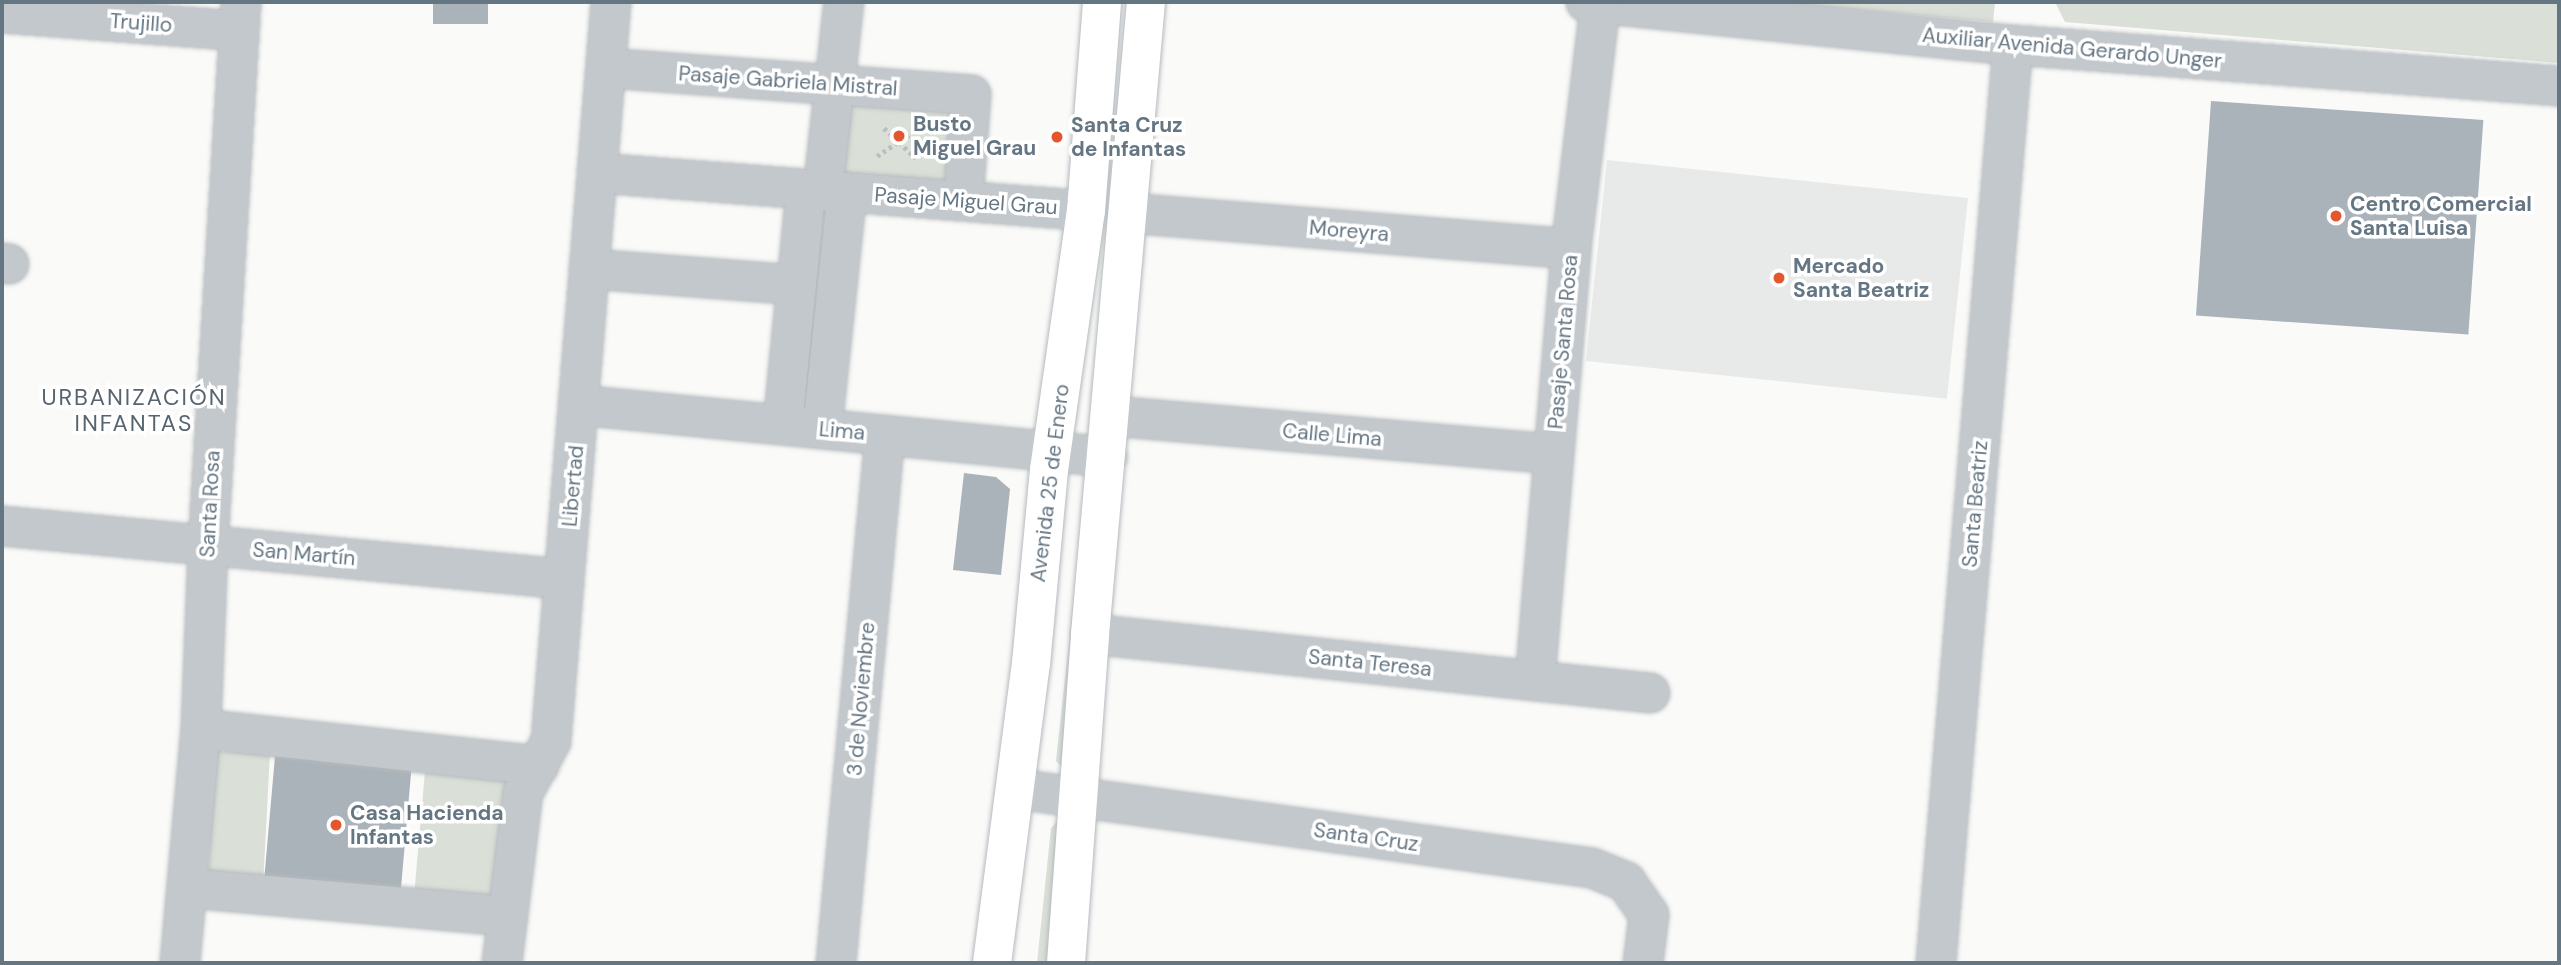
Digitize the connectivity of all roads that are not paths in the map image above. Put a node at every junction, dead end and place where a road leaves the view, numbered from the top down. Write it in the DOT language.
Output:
graph roads {
  1 [pos="611,2"];
  2 [pos="844,2"];
  3 [pos="1102,2"];
  4 [pos="1146,2"];
  5 [pos="1593,3"];
  6 [pos="2,13"];
  7 [pos="240,16"];
  8 [pos="2013,45"];
  9 [pos="606,68"];
  10 [pos="835,85"];
  11 [pos="2559,86"];
  12 [pos="597,173"];
  13 [pos="825,191"];
  14 [pos="963,201"];
  15 [pos="1086,211"];
  16 [pos="1127,214"];
  17 [pos="1571,249"];
  18 [pos="589,269"];
  19 [pos="796,285"];
  20 [pos="578,405"];
  21 [pos="1111,416"];
  22 [pos="783,425"];
  23 [pos="822,429"];
  24 [pos="885,435"];
  25 [pos="1052,452"];
  26 [pos="1552,454"];
  27 [pos="1107,457"];
  28 [pos="2,526"];
  29 [pos="208,545"];
  30 [pos="564,579"];
  31 [pos="1090,634"];
  32 [pos="1535,681"];
  33 [pos="1650,693"];
  34 [pos="201,729"];
  35 [pos="539,766"];
  36 [pos="1017,789"];
  37 [pos="1077,796"];
  38 [pos="187,888"];
  39 [pos="508,916"];
  40 [pos="180,963"];
  41 [pos="502,963"];
  42 [pos="836,963"];
  43 [pos="992,963"];
  44 [pos="1066,963"];
  45 [pos="1643,963"];
  46 [pos="1936,963"];
  1 -- 9 [label="street, Libertad"];
  2 -- 10 [label="street, Pasaje Miguel Grau"];
  3 -- 15 [label="main road, Avenida 25 de Enero"];
  4 -- 16 [label="main road"];
  5 -- 8 [label="street, Auxiliar Avenida Gerardo Unger"];
  5 -- 17 [label="street, Pasaje Santa Rosa"];
  6 -- 7 [label="street, Trujillo"];
  7 -- 29 [label="street, Santa Rosa"];
  8 -- 11 [label="street, Auxiliar Avenida Gerardo Unger"];
  8 -- 46 [label="street, Santa Beatriz"];
  9 -- 10 [label="street, Pasaje Gabriela Mistral"];
  9 -- 12 [label="street, Libertad"];
  10 -- 13 [label="street, Pasaje Miguel Grau"];
  10 -- 14 [label="street, Pasaje Gabriela Mistral"];
  12 -- 13 [label="street, Pasaje Miguel Grau"];
  12 -- 18 [label="street, Libertad"];
  13 -- 14 [label="street, Pasaje Miguel Grau"];
  13 -- 19 [label="street, Pasaje Miguel Grau"];
  13 -- 23 [label="street, Pasaje Miguel Grau"];
  14 -- 15 [label="street, Pasaje Miguel Grau"];
  15 -- 25 [label="main road, Avenida 25 de Enero"];
  16 -- 17 [label="street, Moreyra"];
  16 -- 21 [label="main road"];
  17 -- 26 [label="street, Pasaje Santa Rosa"];
  18 -- 19 [label="street"];
  18 -- 20 [label="street, Libertad"];
  19 -- 22 [label="street, Pasaje Miguel Grau"];
  20 -- 22 [label="street, Lima"];
  20 -- 30 [label="street, Libertad"];
  21 -- 26 [label="street, Calle Lima"];
  21 -- 27 [label="main road"];
  22 -- 23 [label="street, Lima"];
  23 -- 24 [label="street, Lima"];
  24 -- 25 [label="street, Lima"];
  24 -- 42 [label="street, 3 de Noviembre"];
  25 -- 27 [label="street, Lima"];
  25 -- 36 [label="main road, Avenida 25 de Enero"];
  26 -- 32 [label="street, Pasaje Santa Rosa"];
  27 -- 31 [label="main road"];
  28 -- 29 [label="street, San Martín"];
  29 -- 30 [label="street, San Martín"];
  29 -- 34 [label="street, Santa Rosa"];
  30 -- 35 [label="street, Libertad"];
  31 -- 32 [label="street, Santa Teresa"];
  31 -- 37 [label="main road"];
  32 -- 33 [label="street, Santa Teresa"];
  34 -- 35 [label="street"];
  34 -- 38 [label="street, Santa Rosa"];
  35 -- 39 [label="street, Libertad"];
  36 -- 37 [label="street, Santa Cruz"];
  36 -- 43 [label="main road, Avenida 25 de Enero"];
  37 -- 44 [label="main road"];
  37 -- 45 [label="street, Santa Cruz"];
  38 -- 39 [label="street"];
  38 -- 40 [label="street, Santa Rosa"];
  39 -- 41 [label="street, Libertad"];
}
